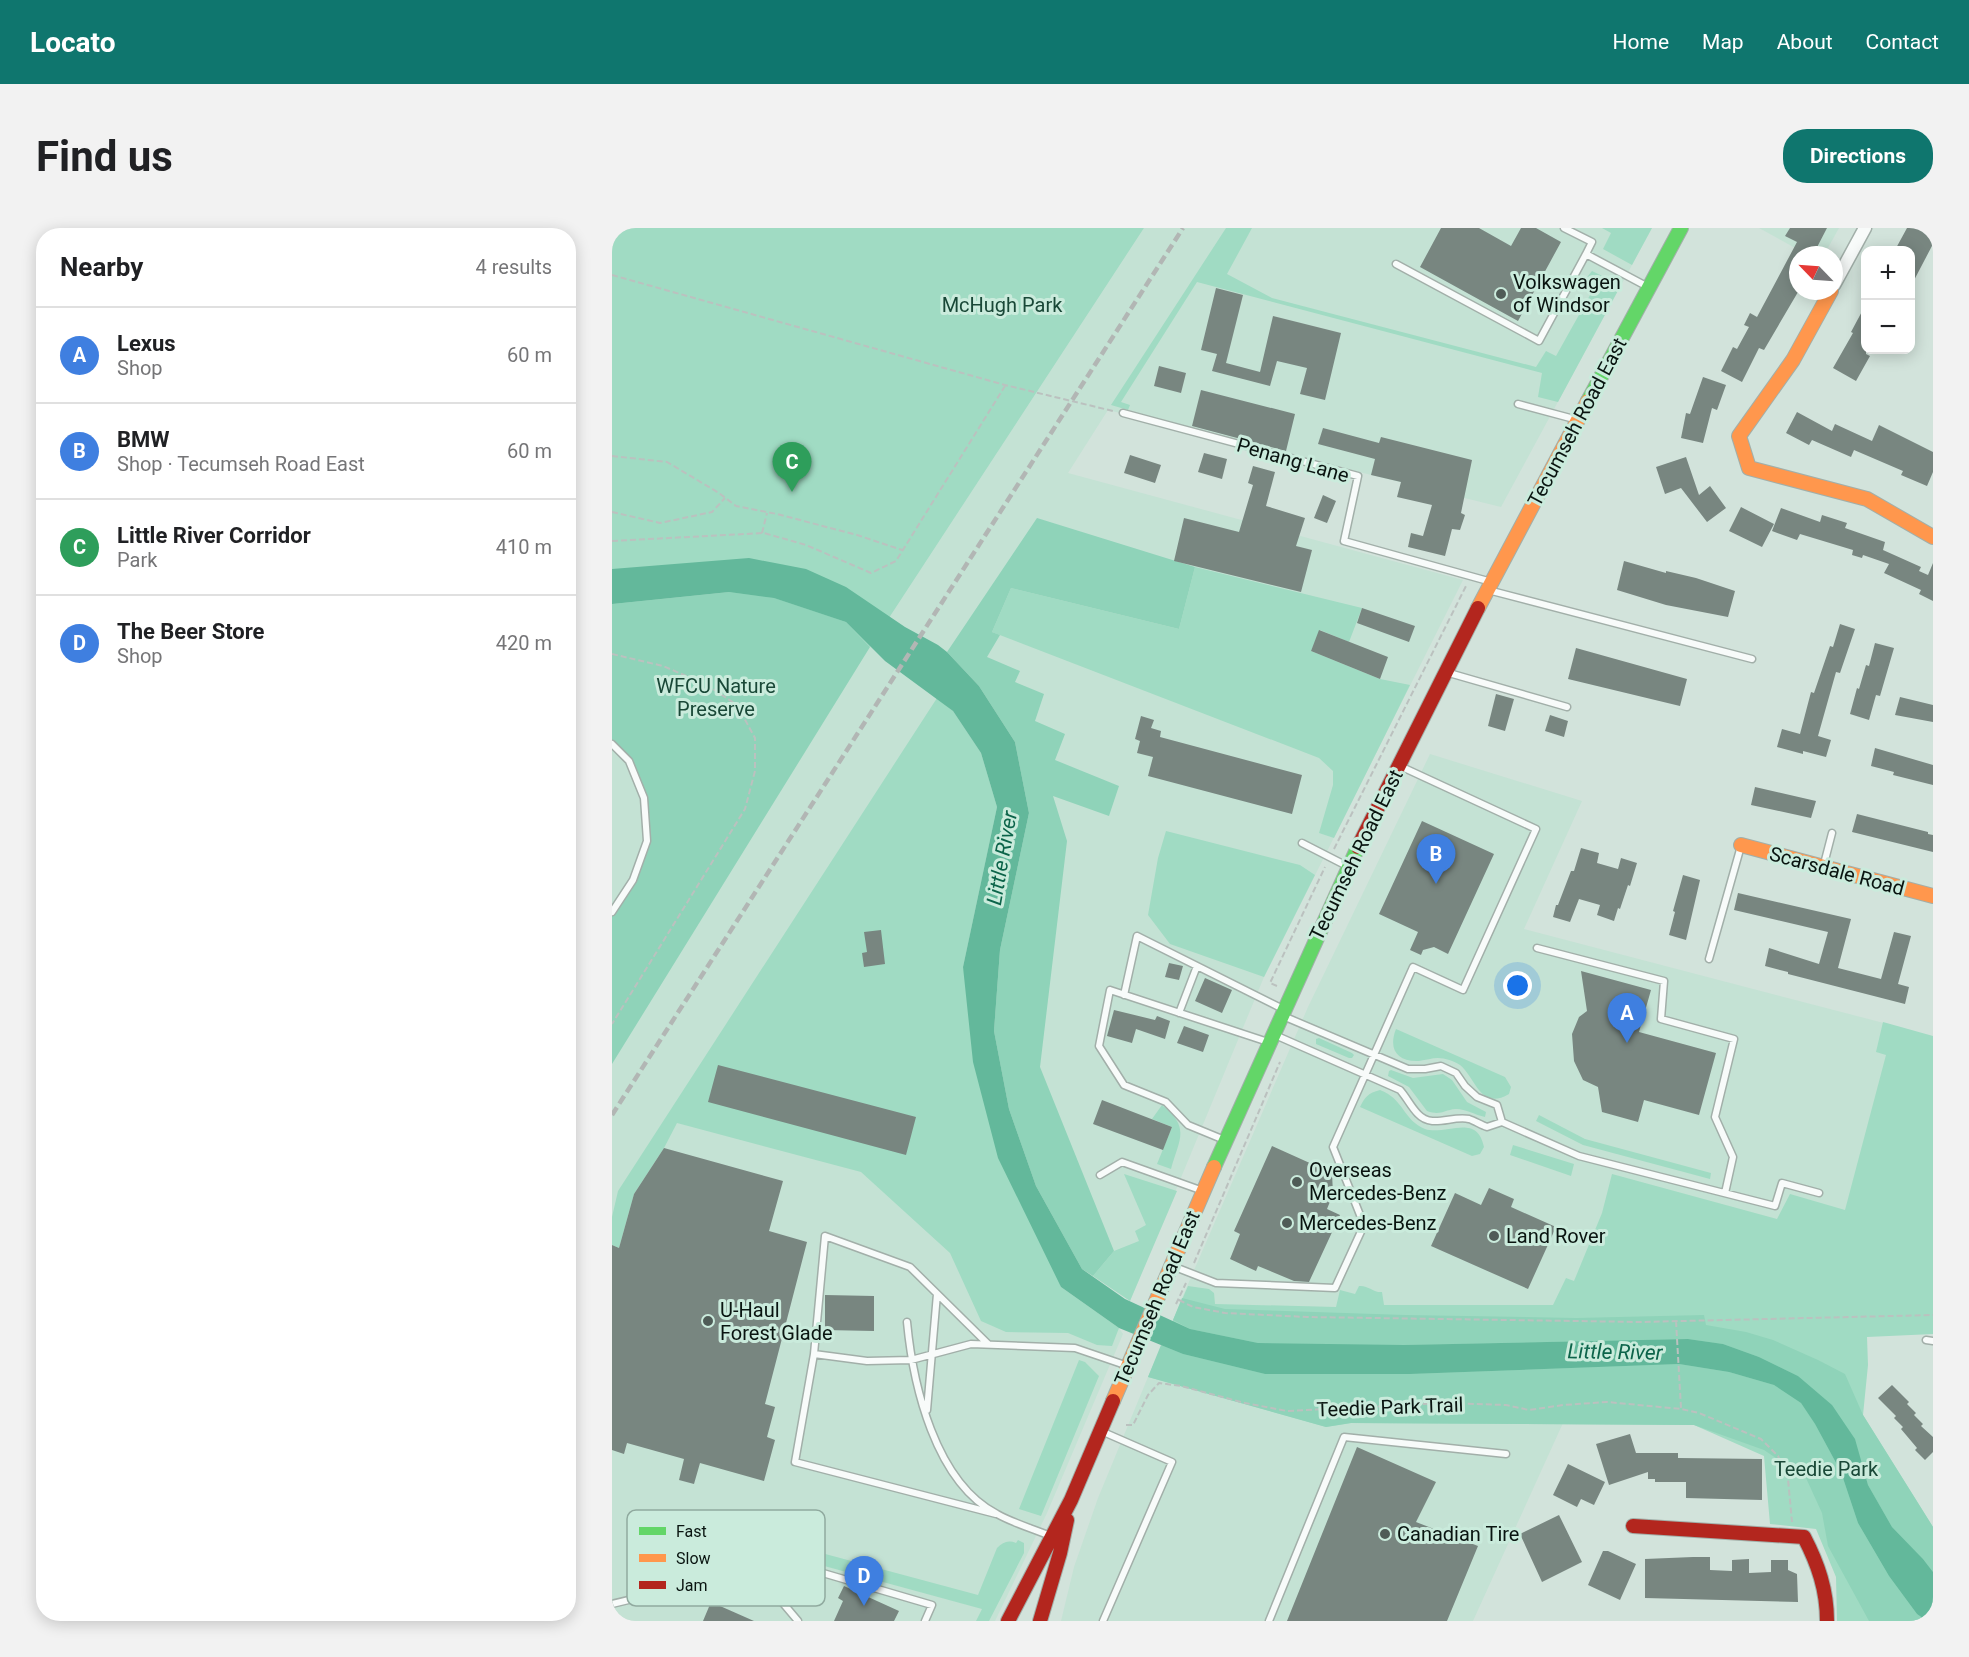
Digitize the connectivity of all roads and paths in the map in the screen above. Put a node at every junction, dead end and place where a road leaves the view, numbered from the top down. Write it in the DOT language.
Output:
graph roads {
  1 [pos="1564,228"];
  2 [pos="1681,228"];
  3 [pos="1865,228"];
  4 [pos="1586,254"];
  5 [pos="1396,264"];
  6 [pos="1843,268"];
  7 [pos="612,274"];
  8 [pos="1649,287"];
  9 [pos="1826,300"];
  10 [pos="1005,386"];
  11 [pos="1518,404"];
  12 [pos="1123,413"];
  13 [pos="1578,420"];
  14 [pos="612,456"];
  15 [pos="725,498"];
  16 [pos="612,512"];
  17 [pos="767,512"];
  18 [pos="762,533"];
  19 [pos="1933,537"];
  20 [pos="612,541"];
  21 [pos="904,550"];
  22 [pos="1471,577"];
  23 [pos="1490,586"];
  24 [pos="612,654"];
  25 [pos="1752,659"];
  26 [pos="1446,672"];
  27 [pos="1567,708"];
  28 [pos="612,744"];
  29 [pos="1399,766"];
  30 [pos="1832,833"];
  31 [pos="1302,843"];
  32 [pos="1741,845"];
  33 [pos="1329,857"];
  34 [pos="1348,867"];
  35 [pos="1824,867"];
  36 [pos="1933,896"];
  37 [pos="612,912"];
  38 [pos="1537,948"];
  39 [pos="1709,959"];
  40 [pos="1197,966"];
  41 [pos="1270,983"];
  42 [pos="1124,995"];
  43 [pos="1282,1012"];
  44 [pos="1179,1013"];
  45 [pos="612,1024"];
  46 [pos="1270,1038"];
  47 [pos="1373,1054"];
  48 [pos="1281,1059"];
  49 [pos="1365,1074"];
  50 [pos="1502,1122"];
  51 [pos="1225,1141"];
  52 [pos="1100,1175"];
  53 [pos="1203,1191"];
  54 [pos="1725,1193"];
  55 [pos="1819,1193"];
  56 [pos="1195,1262"];
  57 [pos="1171,1266"];
  58 [pos="1185,1285"];
  59 [pos="937,1294"];
  60 [pos="1178,1300"];
  61 [pos="1176,1304"];
  62 [pos="1933,1315"];
  63 [pos="1676,1321"];
  64 [pos="907,1322"];
  65 [pos="988,1345"];
  66 [pos="814,1353"];
  67 [pos="932,1354"];
  68 [pos="910,1360"];
  69 [pos="1128,1366"];
  70 [pos="1681,1408"];
  71 [pos="926,1413"];
  72 [pos="1126,1425"];
  73 [pos="1101,1431"];
  74 [pos="1506,1454"];
  75 [pos="1071,1500"];
  76 [pos="996,1514"];
  77 [pos="1633,1526"];
  78 [pos="1792,1527"];
  79 [pos="1051,1536"];
  80 [pos="825,1574"];
  81 [pos="627,1600"];
  82 [pos="612,1604"];
  83 [pos="785,1606"];
  84 [pos="1044,1620"];
  85 [pos="798,1621"];
  86 [pos="925,1621"];
  87 [pos="1008,1621"];
  88 [pos="1103,1621"];
  89 [pos="1269,1621"];
  90 [pos="1827,1621"];
  1 -- 4 [label="lane"];
  2 -- 8 [label="main road, Tecumseh Road East"];
  3 -- 6 [label="street"];
  4 -- 5 [label="lane"];
  4 -- 8 [label="lane"];
  7 -- 10 [label="path"];
  8 -- 13 [label="main road, Tecumseh Road East"];
  9 -- 19 [label="main road"];
  10 -- 12 [label="path"];
  10 -- 21 [label="path"];
  11 -- 13 [label="lane"];
  12 -- 22 [label="lane, Penang Lane"];
  13 -- 23 [label="main road, Tecumseh Road East"];
  14 -- 15 [label="path"];
  15 -- 16 [label="path"];
  15 -- 17 [label="path"];
  17 -- 18 [label="path"];
  17 -- 21 [label="path"];
  18 -- 20 [label="path"];
  18 -- 21 [label="path"];
  22 -- 23 [label="lane, Penang Lane"];
  22 -- 33 [label="path"];
  23 -- 25 [label="lane, Penang Lane"];
  23 -- 26 [label="main road, Tecumseh Road East"];
  24 -- 45 [label="path"];
  26 -- 27 [label="lane"];
  26 -- 29 [label="main road, Tecumseh Road East"];
  28 -- 37 [label="lane"];
  29 -- 34 [label="main road, Tecumseh Road East"];
  29 -- 47 [label="lane"];
  30 -- 35 [label="lane"];
  31 -- 33 [label="lane"];
  32 -- 35 [label="main road, Scarsdale Road"];
  32 -- 39 [label="lane"];
  33 -- 34 [label="lane"];
  33 -- 41 [label="path"];
  34 -- 43 [label="main road, Tecumseh Road East"];
  35 -- 36 [label="main road, Scarsdale Road"];
  38 -- 54 [label="lane"];
  40 -- 42 [label="lane"];
  40 -- 43 [label="lane"];
  40 -- 44 [label="lane"];
  42 -- 44 [label="lane"];
  42 -- 51 [label="lane"];
  43 -- 46 [label="main road, Tecumseh Road East"];
  43 -- 47 [label="lane"];
  44 -- 46 [label="lane"];
  46 -- 49 [label="lane"];
  46 -- 51 [label="main road, Tecumseh Road East"];
  47 -- 49 [label="lane"];
  47 -- 50 [label="lane"];
  48 -- 56 [label="path"];
  49 -- 50 [label="lane"];
  49 -- 57 [label="lane"];
  50 -- 54 [label="lane"];
  51 -- 53 [label="main road, Tecumseh Road East"];
  52 -- 53 [label="lane"];
  53 -- 57 [label="main road, Tecumseh Road East"];
  54 -- 55 [label="lane"];
  57 -- 69 [label="main road, Tecumseh Road East"];
  58 -- 60 [label="path"];
  59 -- 65 [label="lane"];
  59 -- 66 [label="lane"];
  59 -- 67 [label="lane"];
  60 -- 61 [label="path"];
  60 -- 63 [label="path"];
  62 -- 63 [label="path"];
  63 -- 70 [label="path"];
  64 -- 68 [label="lane"];
  65 -- 67 [label="lane"];
  65 -- 69 [label="lane"];
  66 -- 68 [label="lane"];
  66 -- 76 [label="lane"];
  67 -- 68 [label="lane"];
  67 -- 71 [label="lane"];
  68 -- 71 [label="lane"];
  69 -- 73 [label="main road, Tecumseh Road East"];
  70 -- 72 [label="path, Teedie Park Trail"];
  70 -- 78 [label="path, Teedie Park Trail"];
  71 -- 76 [label="lane"];
  73 -- 75 [label="main road, Tecumseh Road East"];
  73 -- 88 [label="lane"];
  74 -- 89 [label="lane"];
  75 -- 79 [label="main road, Tecumseh Road East"];
  75 -- 84 [label="main road, Tecumseh Road East"];
  76 -- 79 [label="lane"];
  77 -- 90 [label="main road"];
  79 -- 87 [label="main road, Tecumseh Road East"];
  80 -- 86 [label="lane"];
  81 -- 82 [label="lane"];
  83 -- 85 [label="lane"];
}
